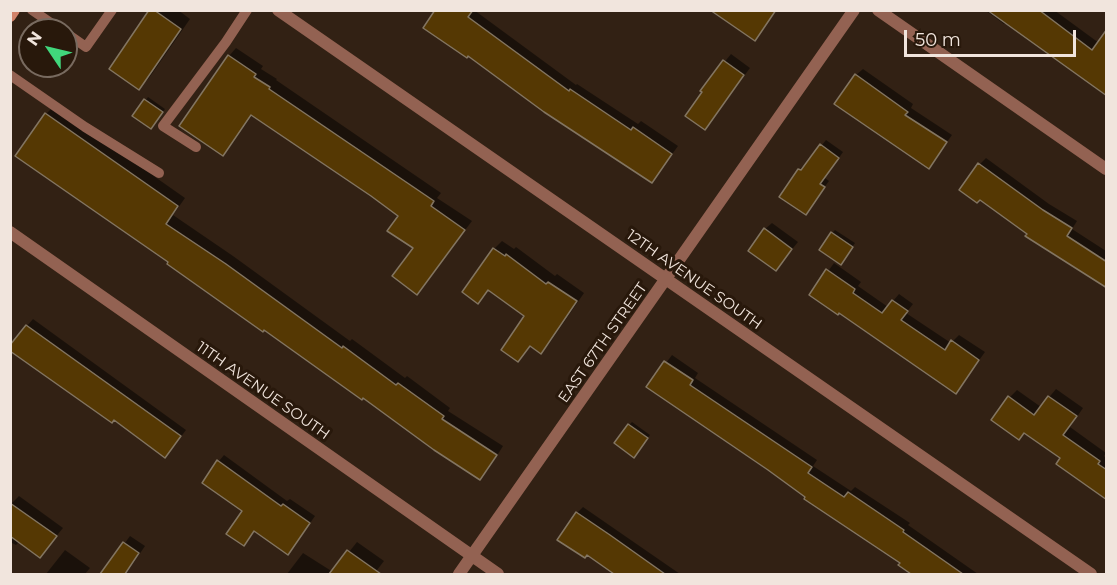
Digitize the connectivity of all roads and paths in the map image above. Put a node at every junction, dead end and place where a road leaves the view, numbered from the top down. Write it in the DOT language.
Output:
graph roads {
  1 [pos="14,10"];
  2 [pos="112,10"];
  3 [pos="247,10"];
  4 [pos="278,10"];
  5 [pos="854,10"];
  6 [pos="878,10"];
  7 [pos="10,16"];
  8 [pos="78,41"];
  9 [pos="10,75"];
  10 [pos="196,147"];
  11 [pos="1107,169"];
  12 [pos="159,173"];
  13 [pos="10,232"];
  14 [pos="666,279"];
  15 [pos="472,556"];
  16 [pos="459,574"];
  17 [pos="498,574"];
  18 [pos="1091,574"];
  1 -- 7 [label="main road"];
  2 -- 8 [label="lane"];
  3 -- 10 [label="lane"];
  4 -- 14 [label="street, 12TH AVENUE SOUTH"];
  5 -- 14 [label="street, EAST 67TH STREET"];
  6 -- 11 [label="street"];
  9 -- 12 [label="lane"];
  13 -- 15 [label="street, 11TH AVENUE SOUTH"];
  14 -- 15 [label="street, EAST 67TH STREET"];
  14 -- 18 [label="street, 12TH AVENUE SOUTH"];
  15 -- 16 [label="street, EAST 67TH STREET"];
  15 -- 17 [label="street, 11TH AVENUE SOUTH"];
}
